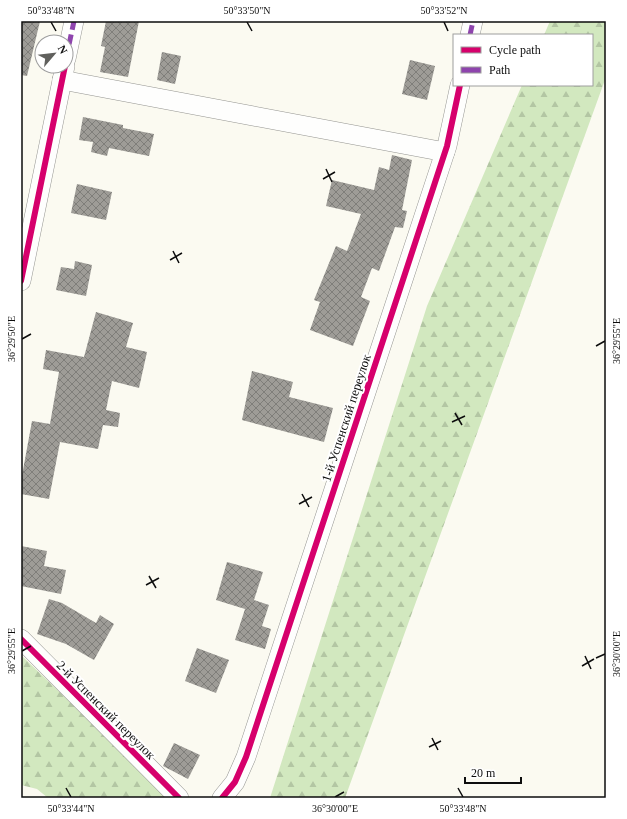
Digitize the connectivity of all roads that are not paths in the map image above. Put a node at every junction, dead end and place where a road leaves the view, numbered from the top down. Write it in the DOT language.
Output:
graph roads {
  1 [pos="74,21"];
  2 [pos="473,21"];
  3 [pos="71,34"];
  4 [pos="470,34"];
  5 [pos="63,74"];
  6 [pos="68,74"];
  7 [pos="460,86"];
  8 [pos="445,152"];
  9 [pos="21,281"];
  10 [pos="21,639"];
  11 [pos="177,797"];
  12 [pos="222,798"];
  1 -- 3 [label="street"];
  2 -- 4 [label="street"];
  5 -- 9 [label="street"];
  6 -- 8 [label="street"];
  7 -- 8 [label="street, 1-й Успенский переулок"];
  8 -- 12 [label="street, 1-й Успенский переулок"];
  10 -- 11 [label="street, 2-й Успенский переулок"];
}
